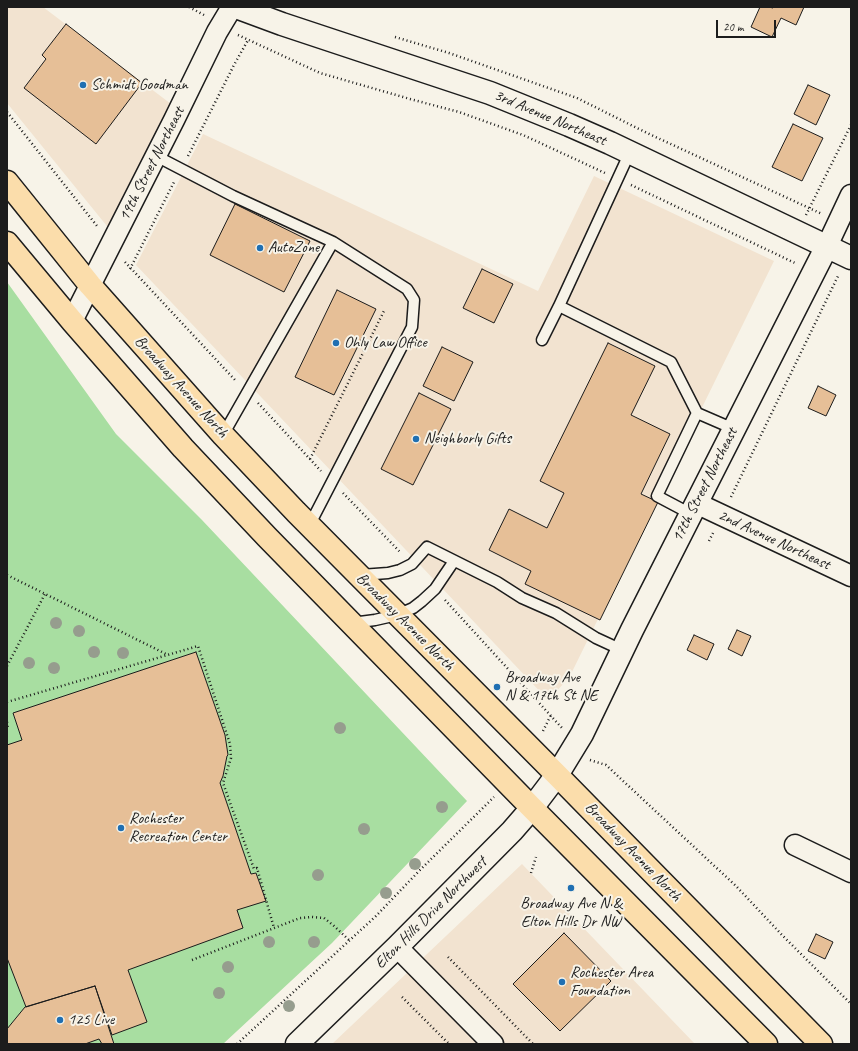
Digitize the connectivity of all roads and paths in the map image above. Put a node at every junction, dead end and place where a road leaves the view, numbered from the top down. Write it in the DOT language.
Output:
graph roads {
  1 [pos="232,7"];
  2 [pos="236,7"];
  3 [pos="248,40"];
  4 [pos="7,112"];
  5 [pos="851,125"];
  6 [pos="630,152"];
  7 [pos="156,156"];
  8 [pos="619,179"];
  9 [pos="7,182"];
  10 [pos="851,195"];
  11 [pos="810,208"];
  12 [pos="333,242"];
  13 [pos="7,243"];
  14 [pos="111,244"];
  15 [pos="827,246"];
  16 [pos="784,258"];
  17 [pos="851,258"];
  18 [pos="835,282"];
  19 [pos="90,285"];
  20 [pos="559,306"];
  21 [pos="385,309"];
  22 [pos="72,321"];
  23 [pos="542,340"];
  24 [pos="248,392"];
  25 [pos="697,413"];
  26 [pos="734,429"];
  27 [pos="224,435"];
  28 [pos="734,491"];
  29 [pos="694,508"];
  30 [pos="309,526"];
  31 [pos="454,561"];
  32 [pos="7,575"];
  33 [pos="358,575"];
  34 [pos="851,576"];
  35 [pos="45,594"];
  36 [pos="397,614"];
  37 [pos="351,623"];
  38 [pos="622,650"];
  39 [pos="166,654"];
  40 [pos="7,666"];
  41 [pos="7,702"];
  42 [pos="7,722"];
  43 [pos="7,729"];
  44 [pos="590,760"];
  45 [pos="557,775"];
  46 [pos="486,805"];
  47 [pos="532,808"];
  48 [pos="795,845"];
  49 [pos="536,857"];
  50 [pos="851,872"];
  51 [pos="531,873"];
  52 [pos="274,928"];
  53 [pos="349,940"];
  54 [pos="397,947"];
  55 [pos="448,956"];
  56 [pos="192,960"];
  57 [pos="402,997"];
  58 [pos="851,1004"];
  59 [pos="237,1044"];
  60 [pos="297,1044"];
  61 [pos="449,1044"];
  62 [pos="493,1044"];
  63 [pos="533,1044"];
  64 [pos="766,1044"];
  65 [pos="821,1044"];
  1 -- 7 [label="street, 19th Street Northeast"];
  2 -- 6 [label="street, 3rd Avenue Northeast"];
  3 -- 8 [label="path"];
  4 -- 14 [label="path"];
  5 -- 11 [label="path"];
  6 -- 8 [label="lane"];
  6 -- 15 [label="street, 3rd Avenue Northeast"];
  7 -- 12 [label="lane"];
  7 -- 14 [label="street, 19th Street Northeast"];
  8 -- 16 [label="path"];
  8 -- 20 [label="lane"];
  9 -- 19 [label="main road, Broadway Avenue North"];
  10 -- 15 [label="street, 17th Street Northeast"];
  12 -- 24 [label="lane"];
  12 -- 30 [label="lane"];
  13 -- 22 [label="main road"];
  14 -- 19 [label="street, 19th Street Northeast"];
  14 -- 24 [label="path"];
  15 -- 17 [label="street, 3rd Avenue Northeast"];
  15 -- 26 [label="street, 17th Street Northeast"];
  18 -- 28 [label="path"];
  19 -- 22 [label="street, 19th Street Northeast"];
  19 -- 27 [label="main road, Broadway Avenue North"];
  20 -- 23 [label="lane"];
  20 -- 25 [label="lane"];
  21 -- 24 [label="path"];
  22 -- 37 [label="main road"];
  24 -- 27 [label="lane"];
  25 -- 26 [label="lane"];
  25 -- 29 [label="lane"];
  26 -- 29 [label="street, 17th Street Northeast"];
  27 -- 30 [label="main road, Broadway Avenue North"];
  29 -- 34 [label="street, 2nd Avenue Northeast"];
  29 -- 38 [label="street, 17th Street Northeast"];
  30 -- 33 [label="main road, Broadway Avenue North"];
  31 -- 33 [label="lane"];
  31 -- 36 [label="lane"];
  31 -- 38 [label="lane"];
  32 -- 35 [label="path"];
  33 -- 36 [label="main road, Broadway Avenue North"];
  35 -- 39 [label="path"];
  35 -- 40 [label="path"];
  36 -- 37 [label="lane"];
  36 -- 45 [label="main road, Broadway Avenue North"];
  37 -- 47 [label="main road"];
  38 -- 45 [label="street, 17th Street Northeast"];
  39 -- 41 [label="path"];
  39 -- 52 [label="path"];
  42 -- 43 [label="path"];
  44 -- 58 [label="path"];
  45 -- 47 [label="street, Elton Hills Drive Northwest"];
  45 -- 65 [label="main road, Broadway Avenue North"];
  46 -- 53 [label="path"];
  47 -- 54 [label="street, Elton Hills Drive Northwest"];
  47 -- 64 [label="main road"];
  48 -- 50 [label="street"];
  49 -- 51 [label="path"];
  52 -- 53 [label="path"];
  52 -- 56 [label="path"];
  53 -- 59 [label="path"];
  54 -- 60 [label="street, Elton Hills Drive Northwest"];
  54 -- 62 [label="street"];
  55 -- 63 [label="path"];
  57 -- 61 [label="path"];
}
